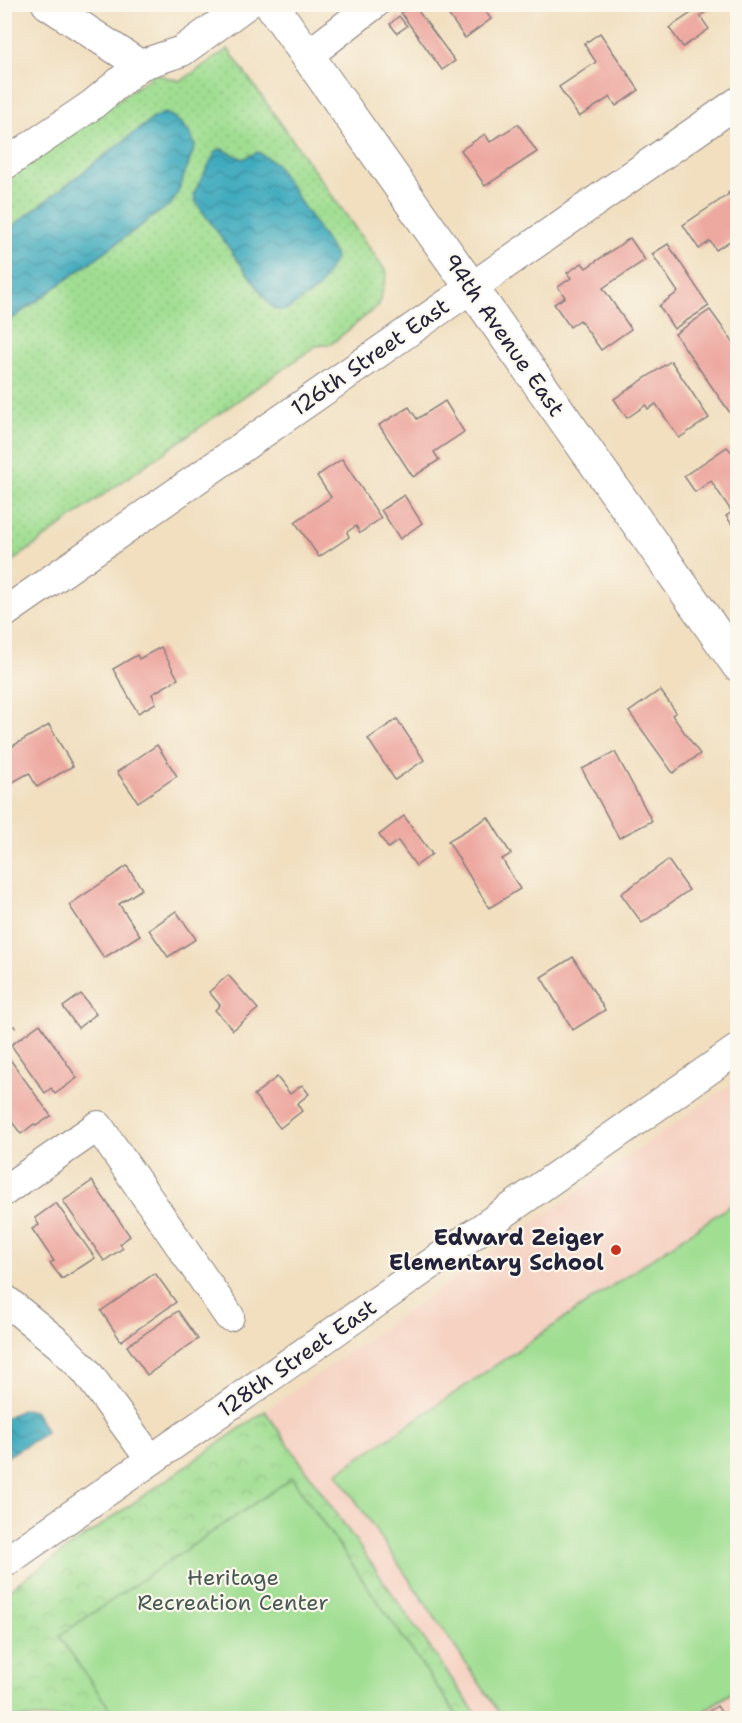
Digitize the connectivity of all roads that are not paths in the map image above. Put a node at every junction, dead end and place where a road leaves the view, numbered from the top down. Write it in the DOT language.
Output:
graph roads {
  1 [pos="47,4"];
  2 [pos="247,4"];
  3 [pos="271,4"];
  4 [pos="374,4"];
  5 [pos="307,56"];
  6 [pos="140,65"];
  7 [pos="738,102"];
  8 [pos="4,165"];
  9 [pos="470,287"];
  10 [pos="4,613"];
  11 [pos="735,654"];
  12 [pos="738,1050"];
  13 [pos="4,1191"];
  14 [pos="4,1299"];
  15 [pos="229,1316"];
  16 [pos="151,1460"];
  17 [pos="4,1563"];
  1 -- 6 [label="street"];
  2 -- 6 [label="street"];
  3 -- 5 [label="main road, 94th Avenue East"];
  4 -- 5 [label="street"];
  5 -- 9 [label="main road, 94th Avenue East"];
  6 -- 8 [label="street"];
  7 -- 9 [label="street, 126th Street East"];
  9 -- 10 [label="street, 126th Street East"];
  9 -- 11 [label="main road, 94th Avenue East"];
  12 -- 16 [label="street, 128th Street East"];
  13 -- 15 [label="street"];
  14 -- 16 [label="street"];
  16 -- 17 [label="street, 128th Street East"];
}
